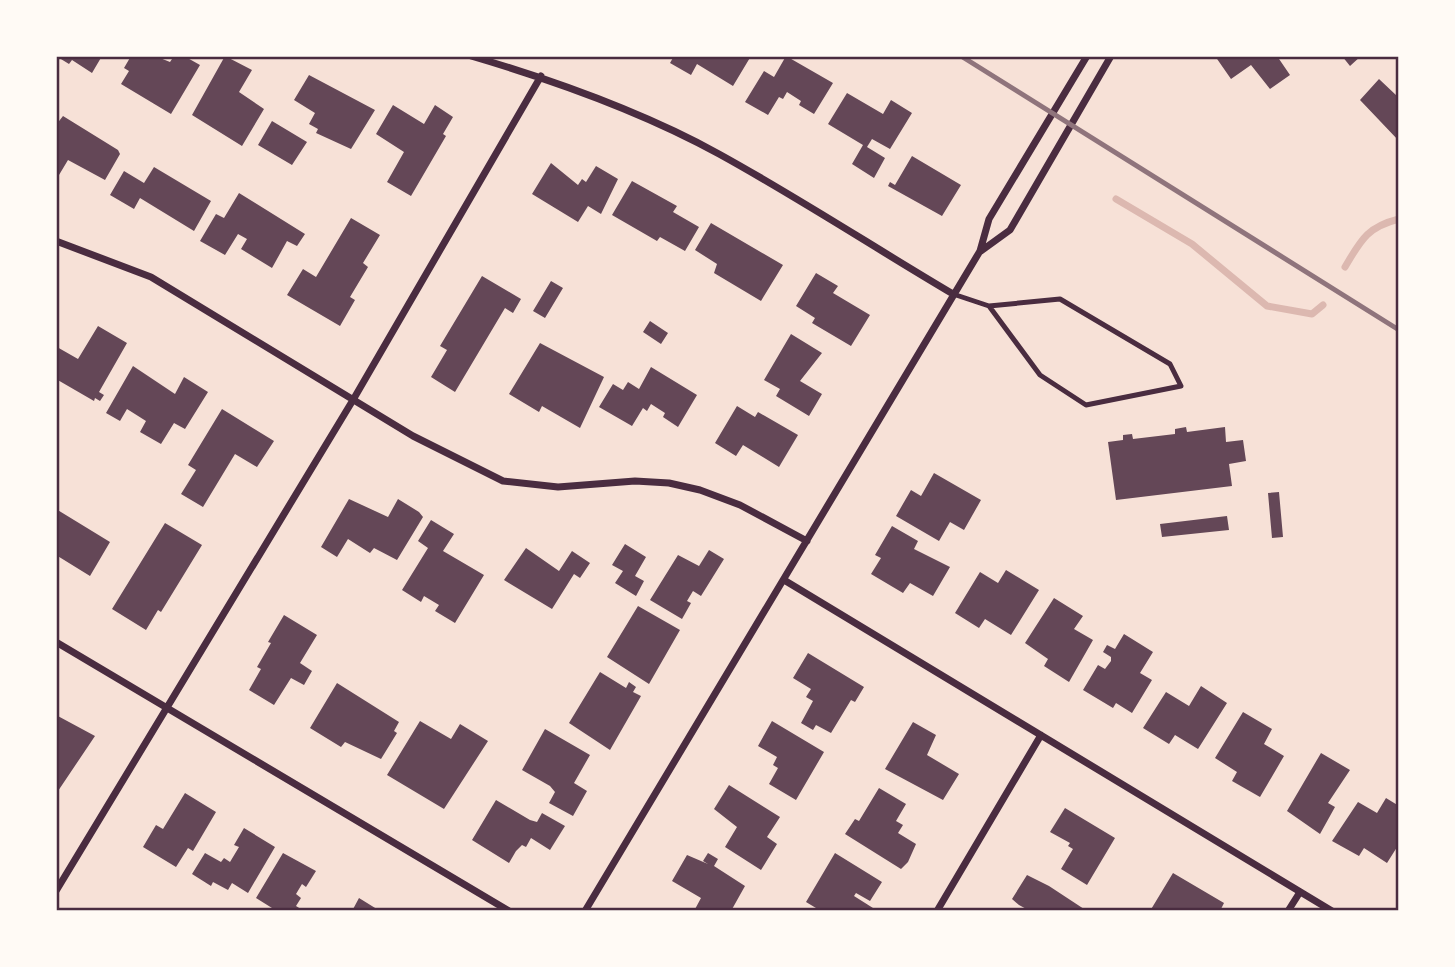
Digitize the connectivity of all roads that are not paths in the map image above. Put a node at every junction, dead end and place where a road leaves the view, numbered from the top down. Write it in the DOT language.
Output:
graph roads {
  1 [pos="471,56"];
  2 [pos="1087,56"];
  3 [pos="1111,56"];
  4 [pos="541,76"];
  5 [pos="56,241"];
  6 [pos="981,251"];
  7 [pos="953,294"];
  8 [pos="989,306"];
  9 [pos="353,400"];
  10 [pos="807,541"];
  11 [pos="784,580"];
  12 [pos="56,642"];
  13 [pos="167,709"];
  14 [pos="1041,735"];
  15 [pos="56,891"];
  16 [pos="1300,892"];
  17 [pos="509,911"];
  18 [pos="585,911"];
  19 [pos="937,911"];
  20 [pos="1288,911"];
  21 [pos="1332,911"];
  1 -- 4 [label="street"];
  2 -- 6 [label="street"];
  3 -- 6 [label="street"];
  4 -- 7 [label="street"];
  4 -- 9 [label="street"];
  5 -- 9 [label="street"];
  6 -- 7 [label="street"];
  7 -- 8 [label="lane"];
  7 -- 10 [label="street"];
  8 -- 8 [label="lane"];
  9 -- 10 [label="street"];
  9 -- 13 [label="street"];
  10 -- 11 [label="street"];
  11 -- 14 [label="street"];
  11 -- 18 [label="street"];
  12 -- 13 [label="street"];
  13 -- 15 [label="street"];
  13 -- 17 [label="street"];
  14 -- 16 [label="street"];
  14 -- 19 [label="street"];
  16 -- 20 [label="street"];
  16 -- 21 [label="street"];
}
